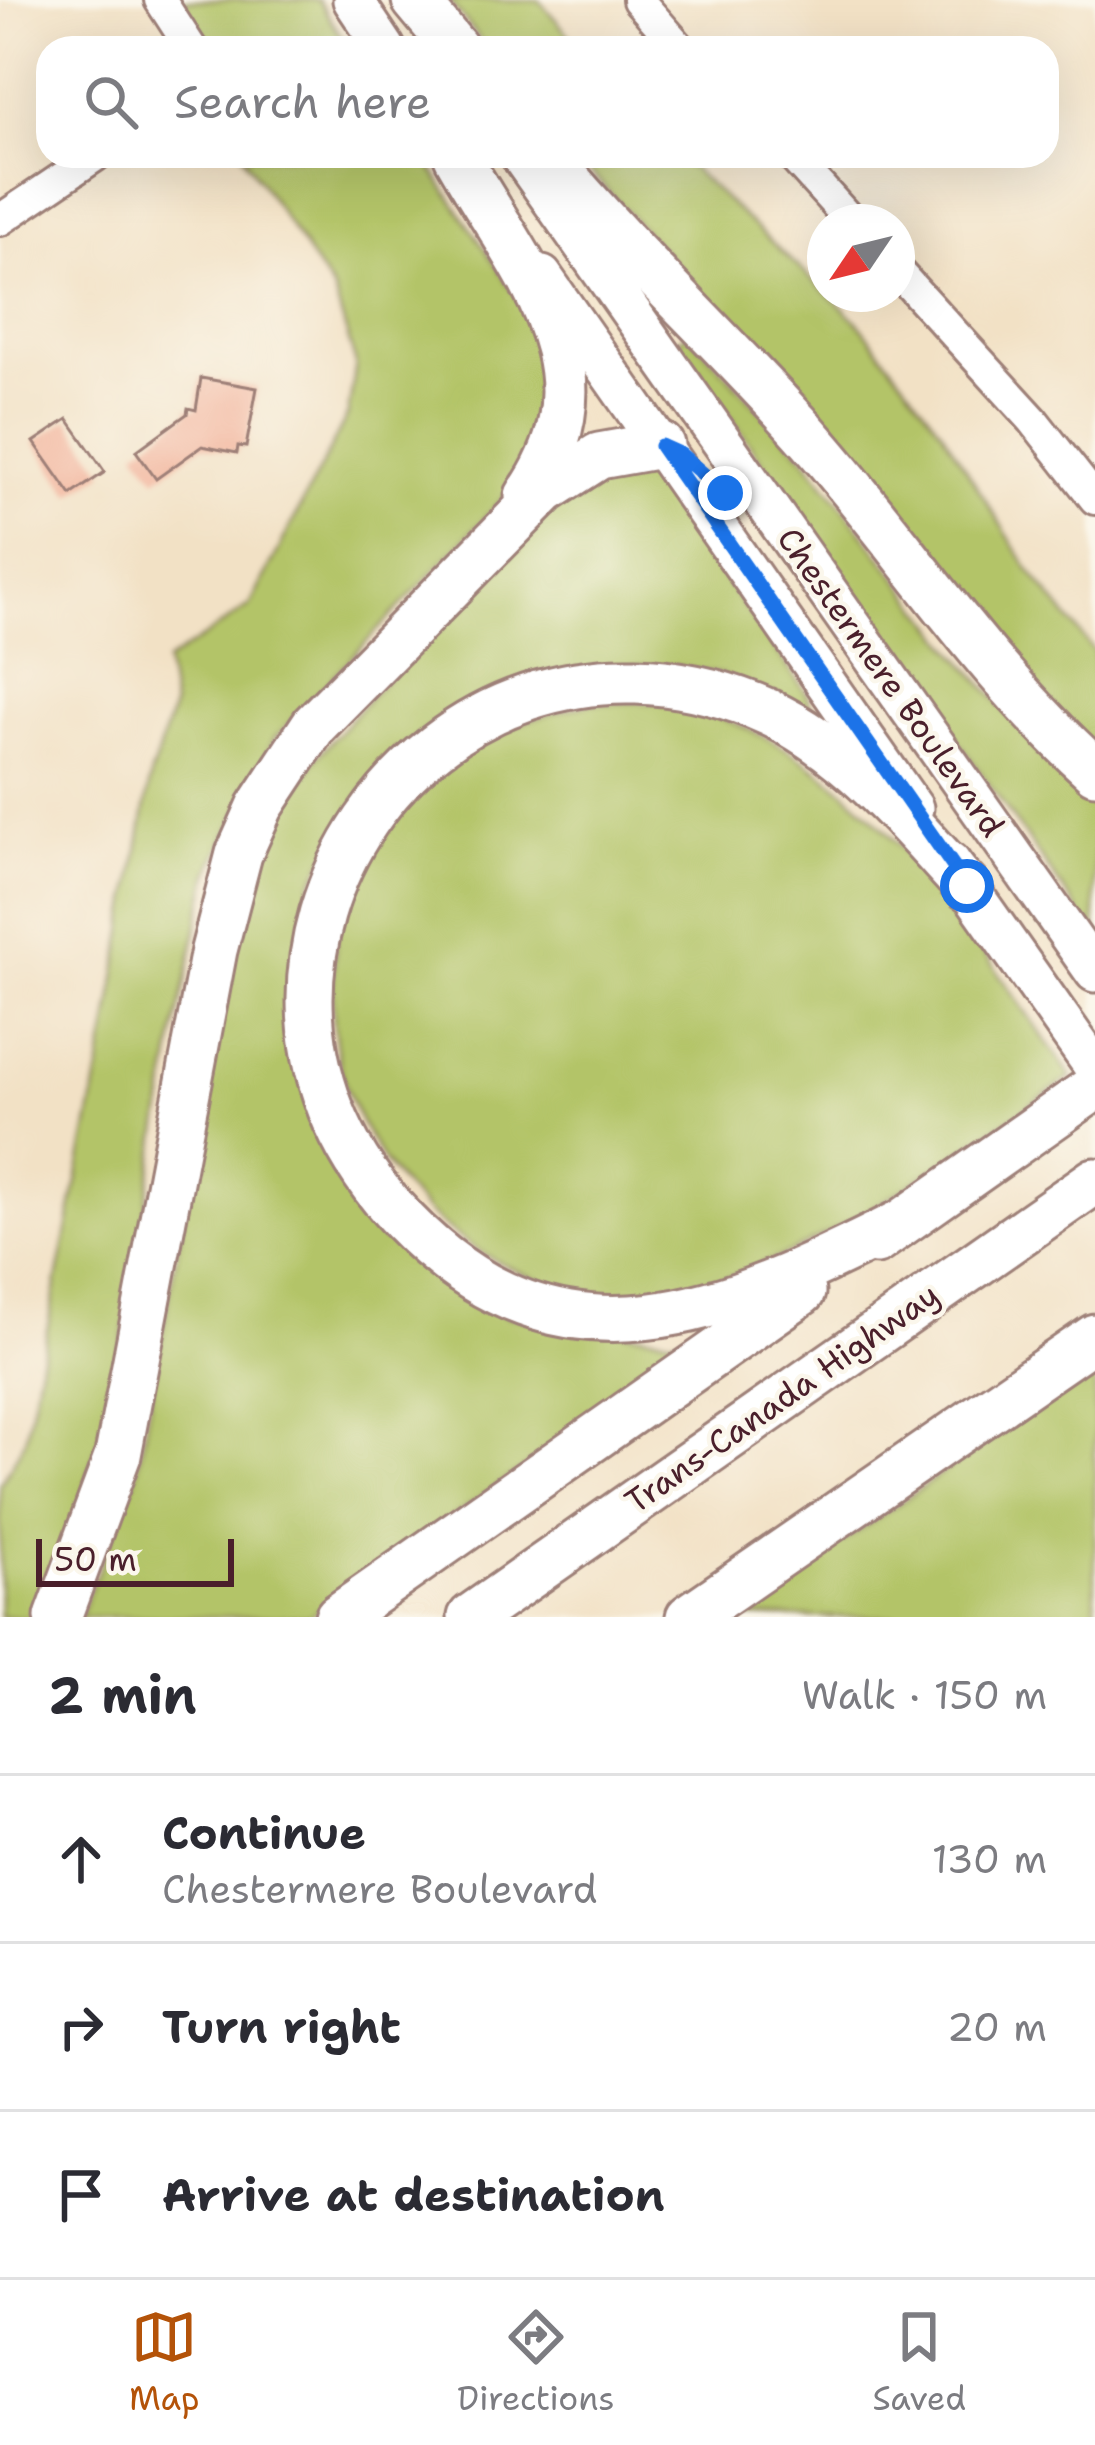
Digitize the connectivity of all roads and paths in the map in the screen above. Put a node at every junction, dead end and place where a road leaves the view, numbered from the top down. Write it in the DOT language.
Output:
graph roads {
  1 [pos="160,0"];
  2 [pos="353,0"];
  3 [pos="413,0"];
  4 [pos="638,0"];
  5 [pos="183,36"];
  6 [pos="378,36"];
  7 [pos="437,36"];
  8 [pos="444,36"];
  9 [pos="670,36"];
  10 [pos="76,168"];
  11 [pos="465,168"];
  12 [pos="466,168"];
  13 [pos="529,168"];
  14 [pos="557,168"];
  15 [pos="804,168"];
  16 [pos="837,204"];
  17 [pos="0,220"];
  18 [pos="915,291"];
  19 [pos="661,446"];
  20 [pos="1095,500"];
  21 [pos="503,533"];
  22 [pos="1095,771"];
  23 [pos="967,886"];
  24 [pos="1084,957"];
  25 [pos="1095,1068"];
  26 [pos="1095,1087"];
  27 [pos="1093,1182"];
  28 [pos="902,1223"];
  29 [pos="1095,1337"];
  30 [pos="58,1617"];
  31 [pos="338,1617"];
  32 [pos="471,1617"];
  33 [pos="689,1617"];
  1 -- 5 [label="street"];
  2 -- 6 [label="main road"];
  3 -- 7 [label="main road"];
  3 -- 8 [label="highway"];
  4 -- 9 [label="street"];
  10 -- 17 [label="street"];
  11 -- 21 [label="highway"];
  12 -- 19 [label="main road, Chestermere Boulevard"];
  13 -- 24 [label="main road, Chestermere Boulevard"];
  14 -- 22 [label="highway"];
  15 -- 16 [label="street"];
  18 -- 20 [label="street"];
  19 -- 21 [label="highway"];
  19 -- 23 [label="main road, Chestermere Boulevard"];
  19 -- 24 [label="main road"];
  21 -- 30 [label="highway"];
  23 -- 25 [label="main road, Chestermere Boulevard"];
  23 -- 28 [label="highway"];
  26 -- 28 [label="highway"];
  27 -- 32 [label="highway, Trans-Canada Highway"];
  28 -- 31 [label="highway"];
  29 -- 33 [label="highway"];
}
